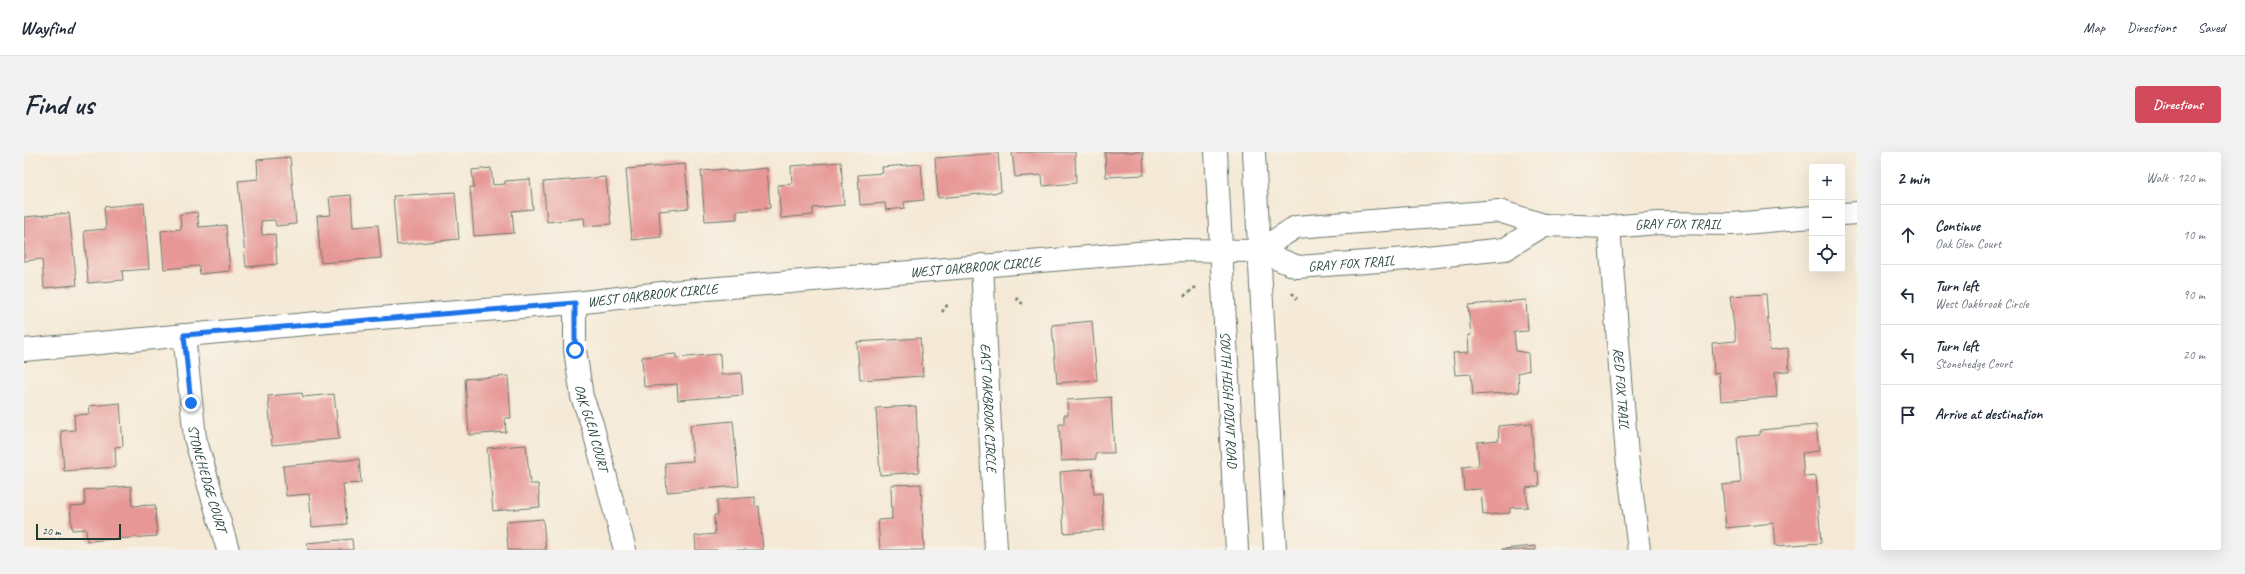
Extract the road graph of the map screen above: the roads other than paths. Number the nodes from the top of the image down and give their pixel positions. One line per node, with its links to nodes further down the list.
1 (1216, 152): 8 (street, SOUTH HIGH POINT ROAD)
2 (1254, 152): 9 (street)
3 (1857, 213): 4 (street)
4 (1845, 214)
5 (1809, 217): 7 (street, GRAY FOX TRAIL)
6 (1544, 226): 7 (street, GRAY FOX TRAIL); 9 (street, GRAY FOX TRAIL); 9 (street, GRAY FOX TRAIL)
7 (1608, 227): 19 (street, RED FOX TRAIL)
8 (1221, 250): 9 (street, WEST OAKBROOK CIRCLE); 10 (street, WEST OAKBROOK CIRCLE); 17 (street, SOUTH HIGH POINT ROAD)
9 (1258, 251): 18 (street)
10 (982, 265): 11 (street, WEST OAKBROOK CIRCLE); 16 (street, EAST OAKBROOK CIRCLE)
11 (575, 303): 12 (street, WEST OAKBROOK CIRCLE); 15 (street, OAK GLEN COURT)
12 (184, 335): 13 (street, WEST OAKBROOK CIRCLE); 14 (street, STONEHEDGE COURT)
13 (24, 350)
14 (228, 550)
15 (625, 550)
16 (996, 550)
17 (1237, 550)
18 (1275, 550)
19 (1638, 550)

